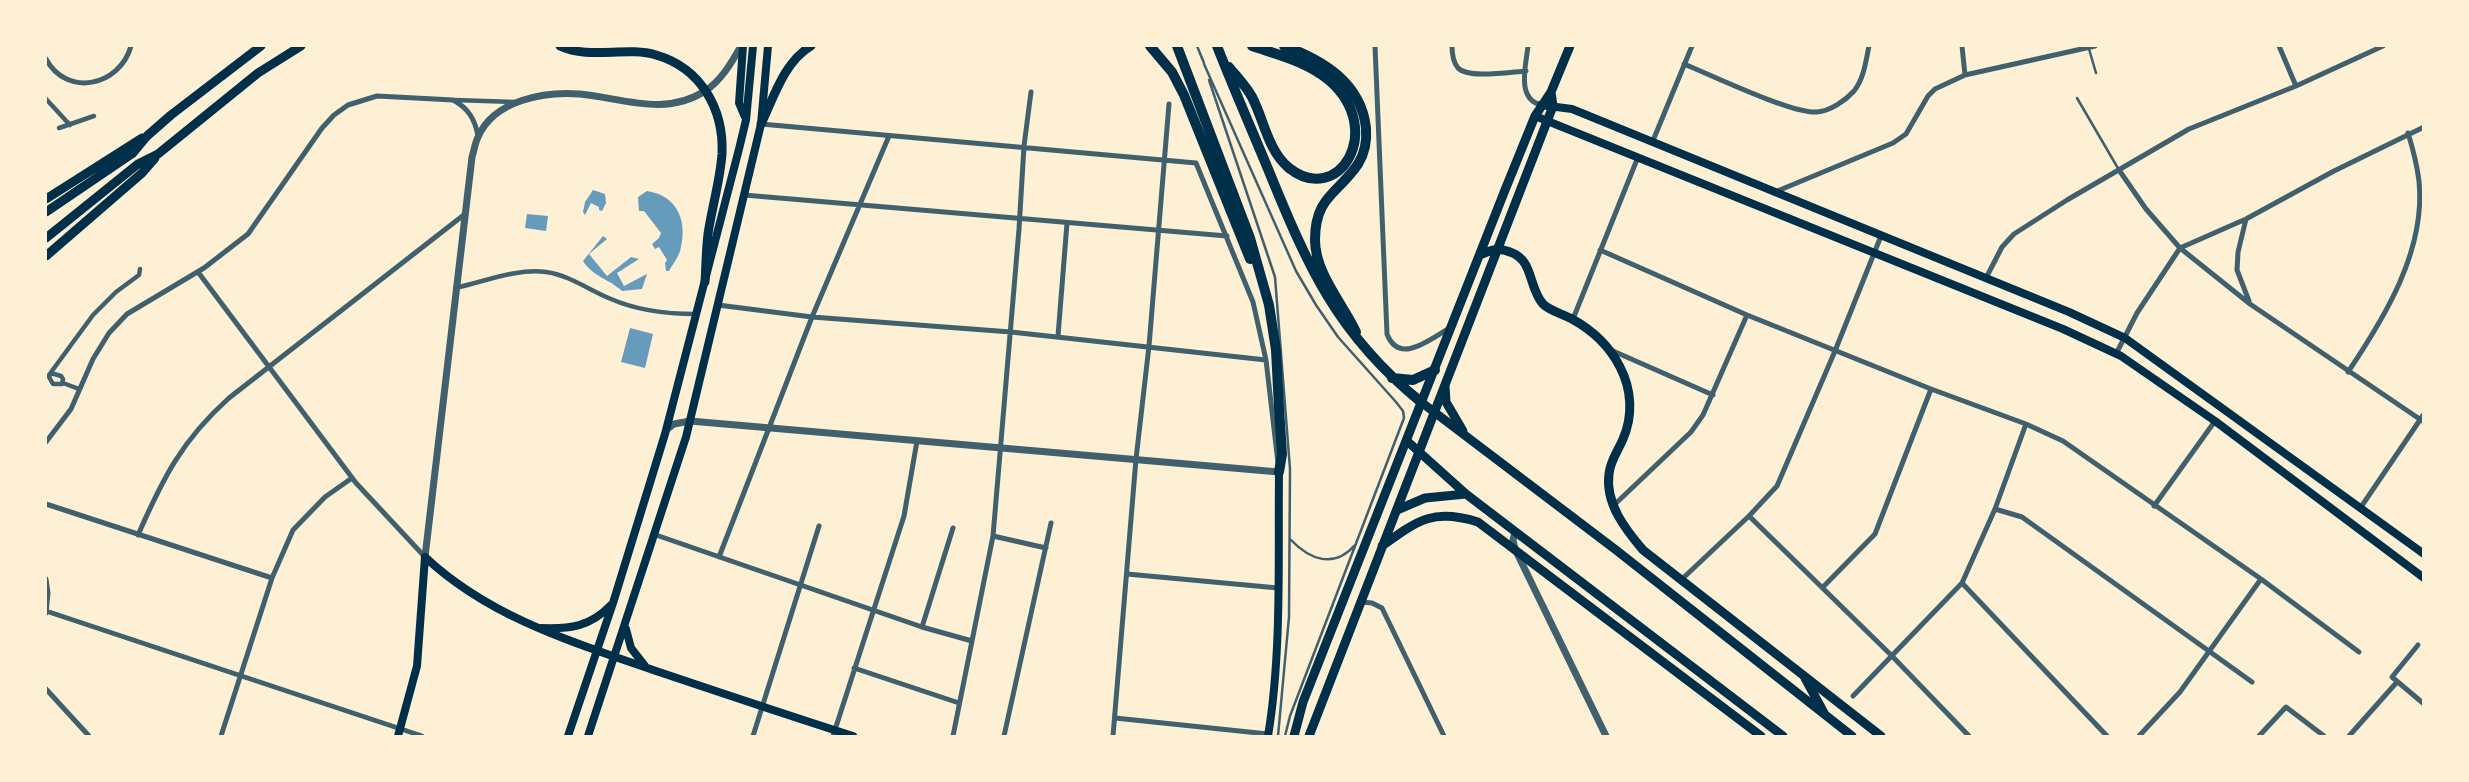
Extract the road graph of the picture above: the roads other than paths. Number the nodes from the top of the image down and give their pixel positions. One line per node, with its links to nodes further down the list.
1 (131, 46): 26 (street)
2 (261, 46): 54 (main road)
3 (301, 46): 59 (main road)
4 (560, 46): 87 (main road)
5 (742, 46): 25 (main road)
6 (811, 46): 47 (main road)
7 (1150, 46): 91 (highway)
8 (1177, 46): 91 (highway)
9 (1197, 46): 28 (lane)
10 (1217, 46): 27 (highway)
11 (1252, 46): 27 (highway)
12 (1284, 46): 101 (highway)
13 (1375, 46): 96 (street)
14 (1452, 46): 30 (street)
15 (1528, 46): 30 (street)
16 (1570, 46): 35 (main road)
17 (1692, 46): 29 (street)
18 (1869, 46): 29 (street)
19 (1962, 46): 32 (street)
20 (2092, 46): 31 (lane); 32 (street)
21 (2279, 46): 33 (street)
22 (2379, 47): 33 (street)
23 (752, 49): 45 (main road)
24 (768, 49): 47 (main road)
25 (738, 58): 39 (street); 45 (main road)
26 (46, 59)
27 (1224, 61): 101 (highway)
28 (1204, 64): 148 (lane); 149 (lane)
29 (1684, 64): 56 (street)
30 (1526, 71): 41 (street)
31 (2096, 73)
32 (1965, 75): 65 (street)
33 (2296, 86): 62 (street)
34 (1031, 92): 58 (street)
35 (1551, 92): 41 (main road); 42 (main road)
36 (2077, 97): 62 (lane)
37 (46, 99): 48 (street)
38 (453, 100): 39 (street); 55 (street); 85 (street)
39 (516, 102): 55 (street)
40 (1169, 104): 61 (street)
41 (1541, 105): 42 (main road); 44 (main road)
42 (1553, 106): 46 (main road); 49 (main road)
43 (94, 116): 48 (street)
44 (1535, 116): 46 (main road); 82 (main road)
45 (746, 120): 87 (main road)
46 (1547, 121): 57 (main road); 78 (main road)
47 (761, 124): 53 (street); 66 (main road)
48 (70, 125): 51 (street)
49 (1615, 127): 56 (main road); 57 (main road)
50 (2424, 127): 52 (street)
51 (60, 128)
52 (2408, 134): 72 (street); 108 (street)
53 (889, 135): 58 (street); 68 (street)
54 (147, 136): 67 (main road); 69 (main road)
55 (478, 136): 70 (street)
56 (1652, 143): 63 (main road)
57 (1608, 145): 60 (main road)
58 (1024, 146): 61 (street); 71 (street)
59 (158, 154): 77 (main road); 83 (main road)
60 (1638, 157): 64 (main road); 80 (street)
61 (1164, 160): 74 (street); 75 (street)
62 (2119, 170): 79 (street); 86 (street)
63 (1726, 173): 64 (main road); 65 (main road)
64 (1719, 191): 81 (main road)
65 (1774, 192): 76 (main road)
66 (744, 195): 68 (street); 90 (main road)
67 (46, 199)
68 (858, 206): 71 (street); 94 (street)
69 (46, 212)
70 (465, 214): 88 (street); 106 (street)
71 (1020, 219): 73 (street); 97 (street)
72 (2246, 219): 79 (street); 89 (street)
73 (1067, 223): 74 (street); 98 (street)
74 (1159, 231): 75 (street); 100 (street)
75 (1227, 236): 105 (street)
76 (1881, 236): 81 (street); 86 (main road)
77 (46, 237)
78 (1497, 248): 82 (main road); 95 (main road); 112 (main road)
79 (2180, 248): 89 (street); 99 (street)
80 (1600, 250): 93 (street); 95 (street)
81 (1874, 253): 103 (street); 104 (main road)
82 (1480, 255): 96 (main road)
83 (46, 256)
84 (139, 269): 109 (street)
85 (198, 272): 106 (street); 114 (street)
86 (1986, 278): 99 (main road)
87 (705, 282): 92 (main road)
88 (455, 288): 92 (street); 154 (street)
89 (2250, 304): 108 (street)
90 (718, 305): 94 (street); 119 (main road)
91 (1269, 305): 131 (highway)
92 (697, 314): 123 (main road)
93 (1748, 315): 103 (street); 115 (street)
94 (812, 317): 97 (street); 122 (street)
95 (1573, 319): 102 (main road)
96 (1451, 327): 107 (main road)
97 (1010, 331): 98 (street); 128 (street)
98 (1058, 336): 100 (street)
99 (2125, 338): 104 (street); 137 (main road)
100 (1149, 346): 105 (street); 130 (street)
101 (1364, 349): 110 (highway)
102 (1610, 350): 115 (street); 135 (main road)
103 (1835, 351): 113 (street); 140 (street)
104 (2116, 354): 120 (main road)
105 (1266, 360): 131 (street)
106 (269, 366): 132 (street); 145 (street)
107 (1435, 370): 110 (highway); 116 (main road)
108 (2348, 372): 118 (street)
109 (49, 375): 111 (street); 111 (street)
110 (1392, 378): 116 (highway)
111 (63, 383): 114 (street)
112 (1445, 386): 117 (main road); 124 (main road)
113 (1931, 389): 121 (street); 166 (street)
114 (79, 390): 126 (street)
115 (1713, 395): 135 (street)
116 (1421, 402): 117 (main road); 127 (main road)
117 (1434, 412): 124 (main road); 129 (main road)
118 (2422, 418): 137 (street)
119 (690, 421): 122 (street); 123 (street); 146 (main road)
120 (2214, 421): 136 (street); 160 (main road)
121 (2026, 424): 136 (street); 138 (street)
122 (768, 428): 125 (street); 155 (street)
123 (666, 430): 159 (main road)
124 (1466, 435): 193 (main road)
125 (917, 440): 128 (street); 170 (street)
126 (46, 442)
127 (1407, 442): 129 (main road); 210 (main road)
128 (999, 447): 130 (street); 147 (street)
129 (1419, 453): 133 (main road); 139 (main road)
130 (1136, 459): 131 (street); 156 (street)
131 (1279, 472): 167 (main road)
132 (352, 478): 154 (street); 158 (street)
133 (1466, 494): 139 (main road); 144 (main road)
134 (46, 504): 145 (street)
135 (1614, 506): 163 (main road)
136 (2154, 506): 162 (street)
137 (2361, 507): 153 (main road)
138 (1995, 509): 164 (street); 177 (street)
139 (1397, 510): 150 (main road)
140 (1749, 516): 163 (street); 166 (street)
141 (1051, 523): 151 (street)
142 (819, 526): 165 (street)
143 (953, 528): 173 (street)
144 (1515, 532): 152 (street); 215 (main road)
145 (138, 535): 158 (street)
146 (656, 535): 155 (street); 157 (main road)
147 (993, 536): 151 (street); 175 (street)
148 (1290, 539): 149 (lane); 208 (lane)
149 (1358, 542): 209 (lane)
150 (1382, 546): 152 (main road); 168 (main road)
151 (1046, 548): 206 (street)
152 (1515, 549): 213 (street); 214 (main road)
153 (2424, 554)
154 (425, 557): 174 (main road); 195 (main road)
155 (719, 557): 165 (street)
156 (1127, 574): 167 (street); 194 (street)
157 (641, 577): 159 (main road); 172 (main road)
158 (272, 578): 184 (street)
159 (621, 578): 169 (main road)
160 (2424, 578)
161 (46, 579): 171 (street)
162 (2261, 579): 177 (street); 179 (street)
163 (1681, 580): 185 (main road)
164 (1962, 583): 180 (street); 219 (street)
165 (800, 585): 170 (street); 192 (street)
166 (1823, 587): 180 (street)
167 (1278, 588): 197 (main road)
168 (1361, 602): 211 (main road); 212 (street)
169 (613, 603): 174 (main road); 178 (main road)
170 (873, 610): 173 (street); 183 (street)
171 (46, 612): 184 (street)
172 (625, 625): 181 (main road); 182 (main road)
173 (922, 627): 175 (street)
174 (535, 628): 178 (main road)
175 (972, 641): 190 (street)
176 (2418, 645): 187 (street)
177 (2210, 651): 186 (street); 220 (street)
178 (597, 652): 181 (main road); 201 (main road)
179 (2360, 652)
180 (1891, 655): 189 (street); 218 (street)
181 (614, 657): 182 (main road); 202 (main road)
182 (648, 668): 192 (main road)
183 (854, 668): 190 (street); 196 (street)
184 (242, 676): 195 (street); 199 (street)
185 (1805, 678): 193 (main road); 217 (main road)
186 (2252, 682)
187 (2397, 682): 191 (street); 223 (street)
188 (46, 689): 198 (street)
189 (1853, 696)
190 (959, 703): 205 (street)
191 (2424, 705)
192 (762, 707): 196 (main road); 203 (street)
193 (1827, 717): 216 (main road)
194 (1115, 718): 197 (street); 207 (street)
195 (399, 733): 200 (street)
196 (834, 734): 204 (main road)
197 (1268, 735)
198 (89, 737)
199 (221, 737)
200 (422, 737)
201 (568, 737)
202 (588, 737)
203 (752, 737)
204 (853, 737)
205 (953, 737)
206 (1004, 737)
207 (1113, 737)
208 (1278, 737)
209 (1286, 737)
210 (1294, 737)
211 (1309, 737)
212 (1444, 737)
213 (1606, 737)
214 (1761, 737)
215 (1783, 737)
216 (1853, 737)
217 (1881, 737)
218 (1969, 737)
219 (2107, 737)
220 (2138, 737)
221 (2259, 737): 222 (street)
222 (2324, 737)
223 (2349, 737)

